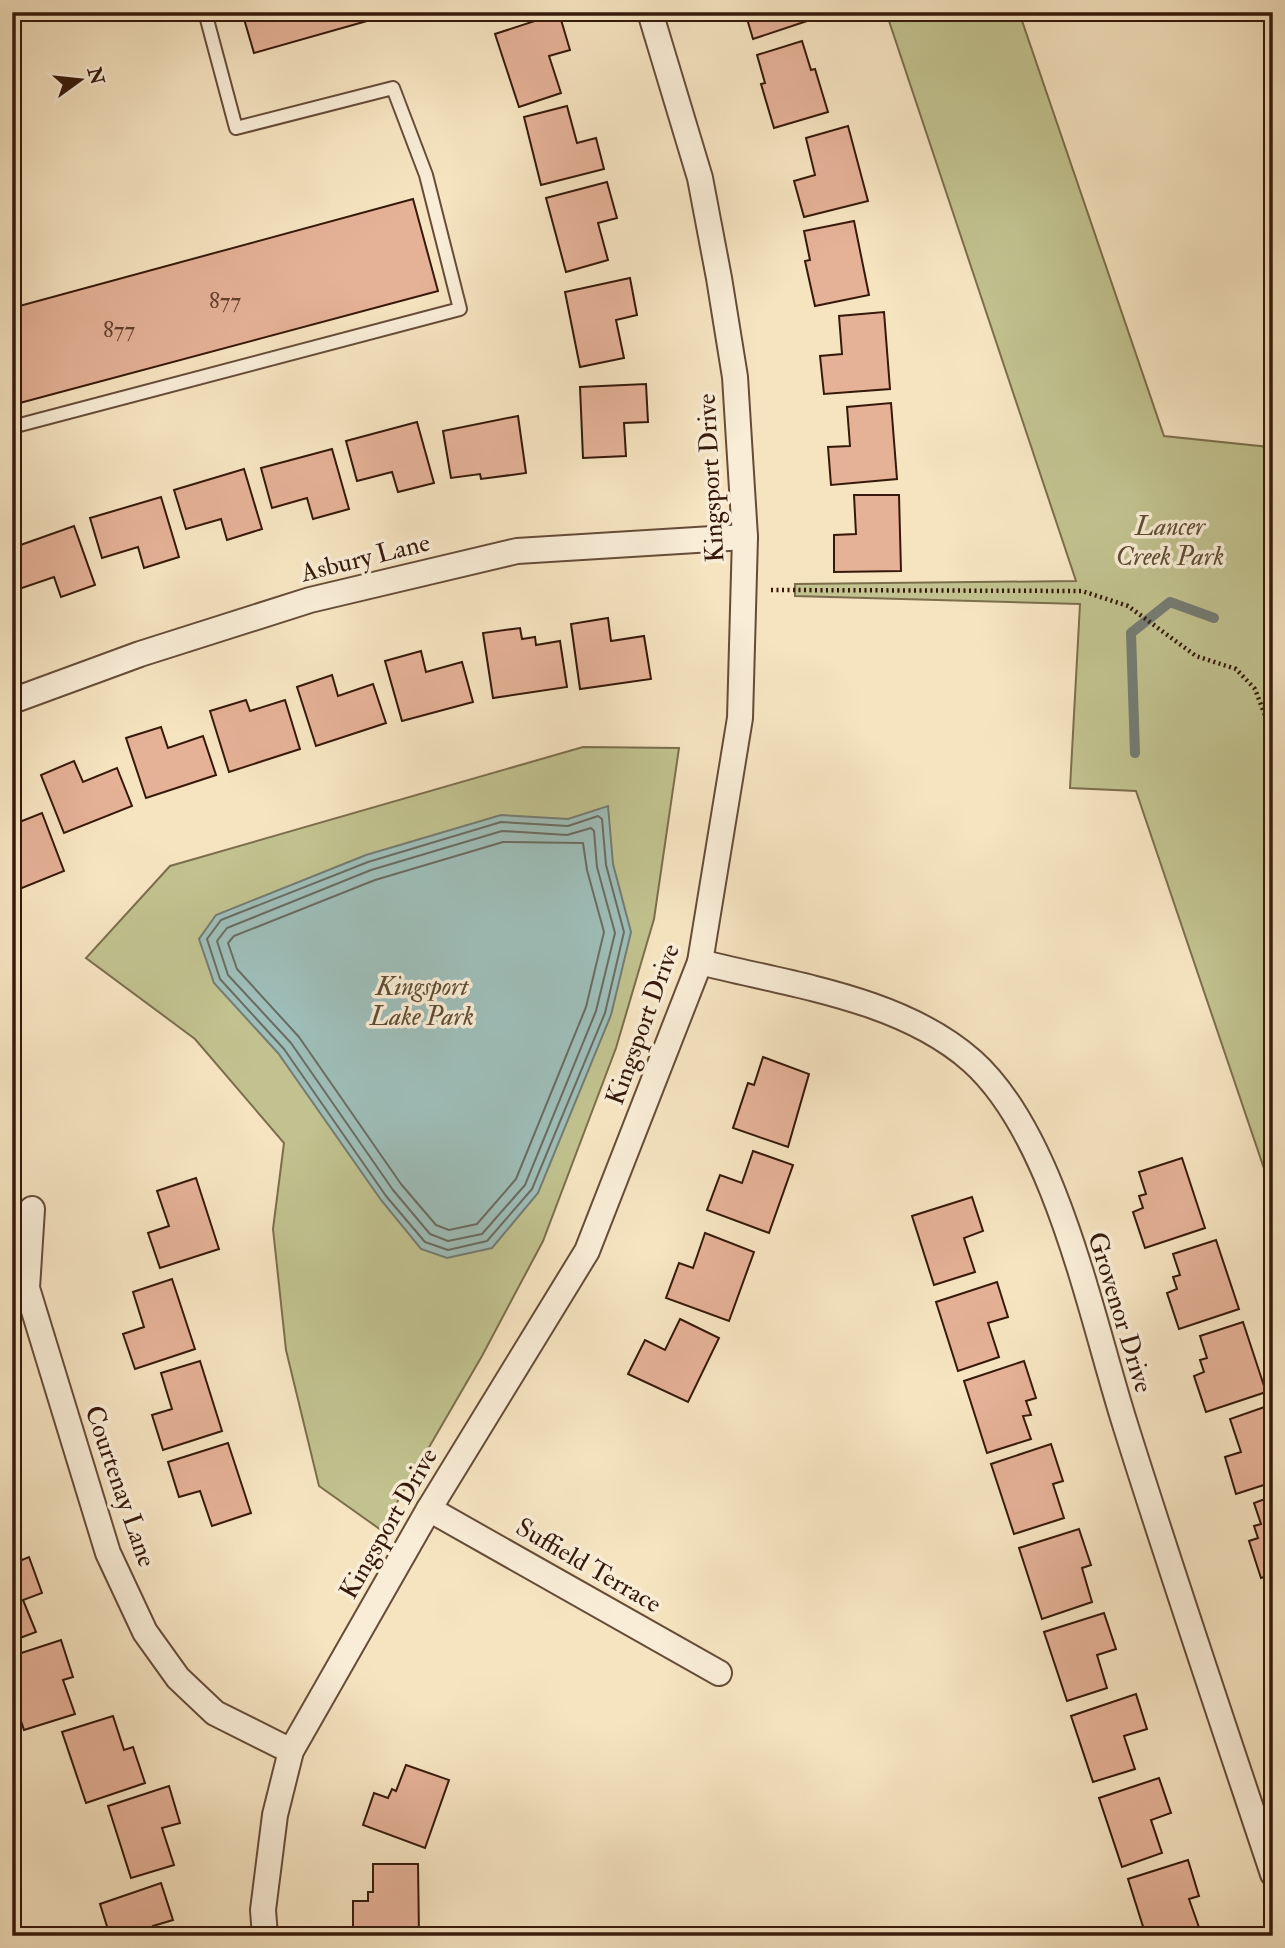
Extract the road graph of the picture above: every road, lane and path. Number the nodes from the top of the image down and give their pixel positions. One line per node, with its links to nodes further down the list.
1 (205, 12): 3 (lane)
2 (650, 12): 4 (street, Kingsport Drive)
3 (12, 427)
4 (745, 537): 6 (street, Asbury Lane); 8 (street, Kingsport Drive)
5 (767, 590): 7 (path)
6 (12, 701)
7 (1273, 736)
8 (700, 962): 10 (street, Kingsport Drive); 13 (street, Grovenor Drive)
9 (32, 1209): 12 (street, Courtenay Lane)
10 (429, 1508): 11 (street, Suffield Terrace); 12 (street, Kingsport Drive)
11 (719, 1673)
12 (291, 1751): 14 (street, Kingsport Drive)
13 (1273, 1874)
14 (265, 1936)

